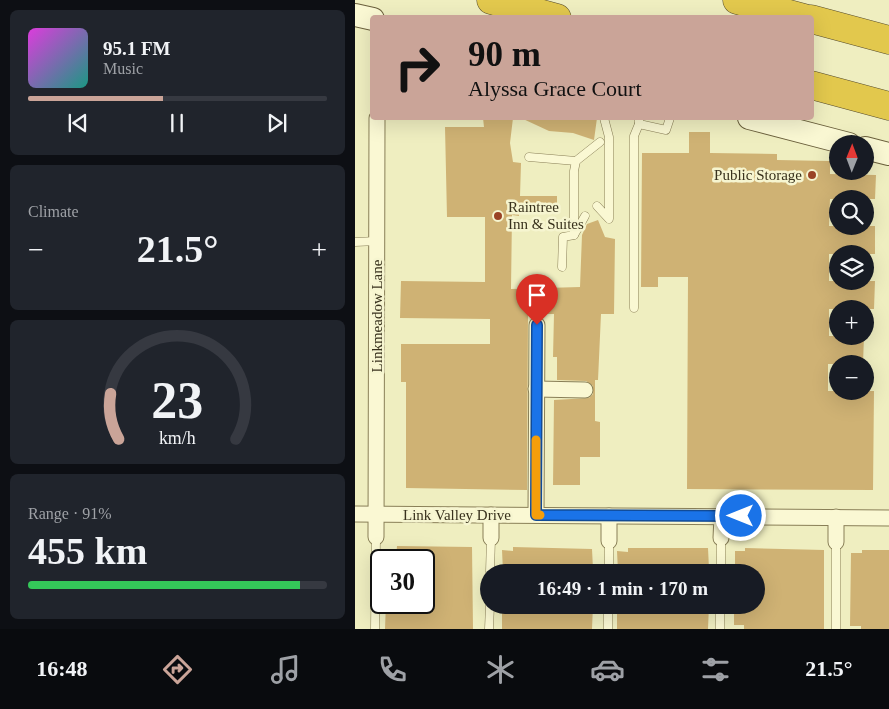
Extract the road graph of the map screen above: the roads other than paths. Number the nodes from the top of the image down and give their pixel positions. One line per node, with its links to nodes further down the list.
1 (491, 0): 3 (highway)
2 (737, 0): 4 (highway)
3 (546, 15)
4 (793, 15)
5 (355, 16): 6 (main road)
6 (370, 18)
7 (814, 20): 8 (highway)
8 (889, 40)
9 (814, 86): 10 (highway)
10 (889, 106)
11 (377, 120): 27 (street, Linkmeadow Lane)
12 (605, 120): 24 (lane)
13 (606, 120): 17 (lane)
14 (670, 120): 16 (lane)
15 (757, 120): 18 (main road)
16 (639, 121): 30 (lane)
17 (610, 131)
18 (829, 139)
19 (600, 142): 23 (lane)
20 (874, 150): 21 (main road)
21 (889, 154)
22 (529, 157): 23 (lane)
23 (576, 161): 26 (lane)
24 (597, 206)
25 (585, 216): 26 (lane)
26 (574, 235): 29 (lane)
27 (377, 241): 28 (lane); 35 (street, Linkmeadow Lane)
28 (355, 242)
29 (562, 267)
30 (634, 308)
31 (537, 325): 32 (street)
32 (536, 390): 33 (street); 37 (street)
33 (585, 390)
34 (355, 514): 35 (street, Link Valley Drive)
35 (377, 514): 36 (street, Link Valley Drive); 42 (street, Linkmeadow Lane)
36 (491, 515): 37 (street, Link Valley Drive); 43 (street)
37 (536, 515): 38 (street, Link Valley Drive)
38 (609, 516): 39 (street, Link Valley Drive); 45 (street)
39 (722, 516): 40 (street, Link Valley Drive); 44 (street)
40 (836, 517): 41 (street, Link Valley Drive); 46 (street)
41 (889, 518)
42 (376, 537): 53 (lane)
43 (491, 538): 47 (lane)
44 (721, 538): 49 (lane)
45 (609, 542): 48 (lane)
46 (836, 542): 57 (lane)
47 (490, 564)
48 (609, 564)
49 (721, 564)
50 (490, 614): 54 (lane)
51 (608, 614): 55 (lane)
52 (720, 614): 56 (lane)
53 (375, 629)
54 (489, 629)
55 (608, 629)
56 (720, 629)
57 (836, 629)

